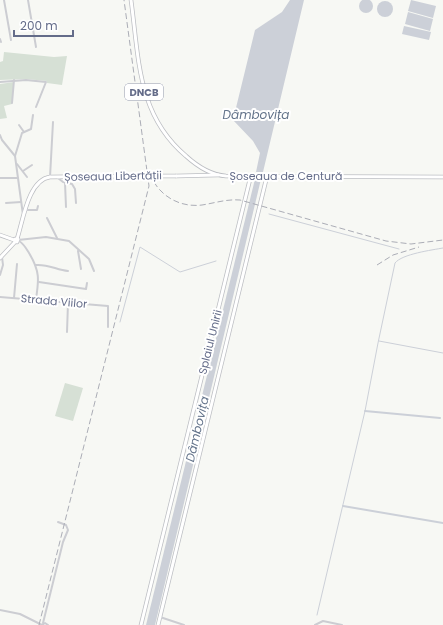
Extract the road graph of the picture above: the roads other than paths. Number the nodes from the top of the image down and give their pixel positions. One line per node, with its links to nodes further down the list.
1 (4, 0): 4 (street)
2 (28, 0): 5 (street)
3 (131, 0): 19 (main road, Șoseaua de Centură / DNCB)
4 (11, 40)
5 (36, 47)
6 (14, 80): 7 (street); 8 (street); 9 (street)
7 (0, 82)
8 (12, 102)
9 (36, 107)
10 (33, 115): 13 (street)
11 (53, 122): 28 (street)
12 (19, 125): 13 (street)
13 (24, 132): 16 (street)
14 (0, 135): 15 (street)
15 (1, 140): 16 (street)
16 (15, 156): 17 (street)
17 (17, 164): 20 (street); 32 (street)
18 (32, 165): 20 (street)
19 (202, 168): 21 (main road, Șoseaua de Centură / DNCB); 22 (main road)
20 (23, 171): 27 (street)
21 (212, 172): 22 (main road); 23 (main road, Șoseaua de Centură / DNCB)
22 (200, 175): 23 (main road, Șoseaua Libertății); 29 (main road, Șoseaua Libertății, bridge)
23 (220, 175): 24 (main road, Șoseaua de Centură / DNCB)
24 (242, 175): 25 (main road, Șoseaua de Centură / DNCB); 34 (main road)
25 (251, 175): 26 (main road, Șoseaua de Centură / DNCB); 34 (main road, Splaiul Unirii)
26 (264, 176): 30 (main road, Șoseaua de Centură / DNCB); 65 (main road, Splaiul Unirii)
27 (27, 177)
28 (50, 177): 29 (main road, Șoseaua Libertății); 40 (main road, Șoseaua Libertății)
29 (57, 177): 33 (street)
30 (443, 177)
31 (0, 178): 32 (street)
32 (18, 178): 35 (street)
33 (65, 183): 37 (street); 39 (street)
34 (248, 185): 68 (main road, Splaiul Unirii)
35 (21, 202): 36 (street); 41 (street)
36 (6, 203)
37 (76, 203)
38 (38, 206): 40 (street)
39 (66, 207)
40 (26, 210): 41 (main road, Șoseaua Libertății)
41 (24, 216): 45 (main road, Șoseaua Libertății)
42 (47, 218): 44 (street)
43 (0, 235): 45 (main road)
44 (56, 238): 45 (street); 46 (street)
45 (16, 240): 47 (main road, Șoseaua Libertății); 49 (street)
46 (78, 250): 50 (street); 51 (street)
47 (1, 257): 53 (street)
48 (16, 264): 57 (street)
49 (36, 265): 52 (street); 54 (street)
50 (81, 269)
51 (94, 271)
52 (68, 272)
53 (0, 275)
54 (38, 282): 55 (street); 58 (street)
55 (88, 283)
56 (0, 297): 57 (street, Strada Viilor)
57 (14, 298): 58 (street, Strada Viilor)
58 (36, 299): 59 (street, Strada Viilor)
59 (68, 302): 60 (street, Strada Viilor); 61 (street)
60 (108, 327)
61 (67, 332)
62 (58, 522): 64 (street)
63 (0, 610): 66 (street)
64 (45, 614): 66 (street); 67 (street)
65 (160, 617): 69 (main road, Splaiul Unirii); 70 (street)
66 (42, 624): 67 (street)
67 (47, 625)
68 (141, 625)
69 (158, 625)
70 (184, 625)
71 (315, 625): 72 (street)
72 (342, 625)

